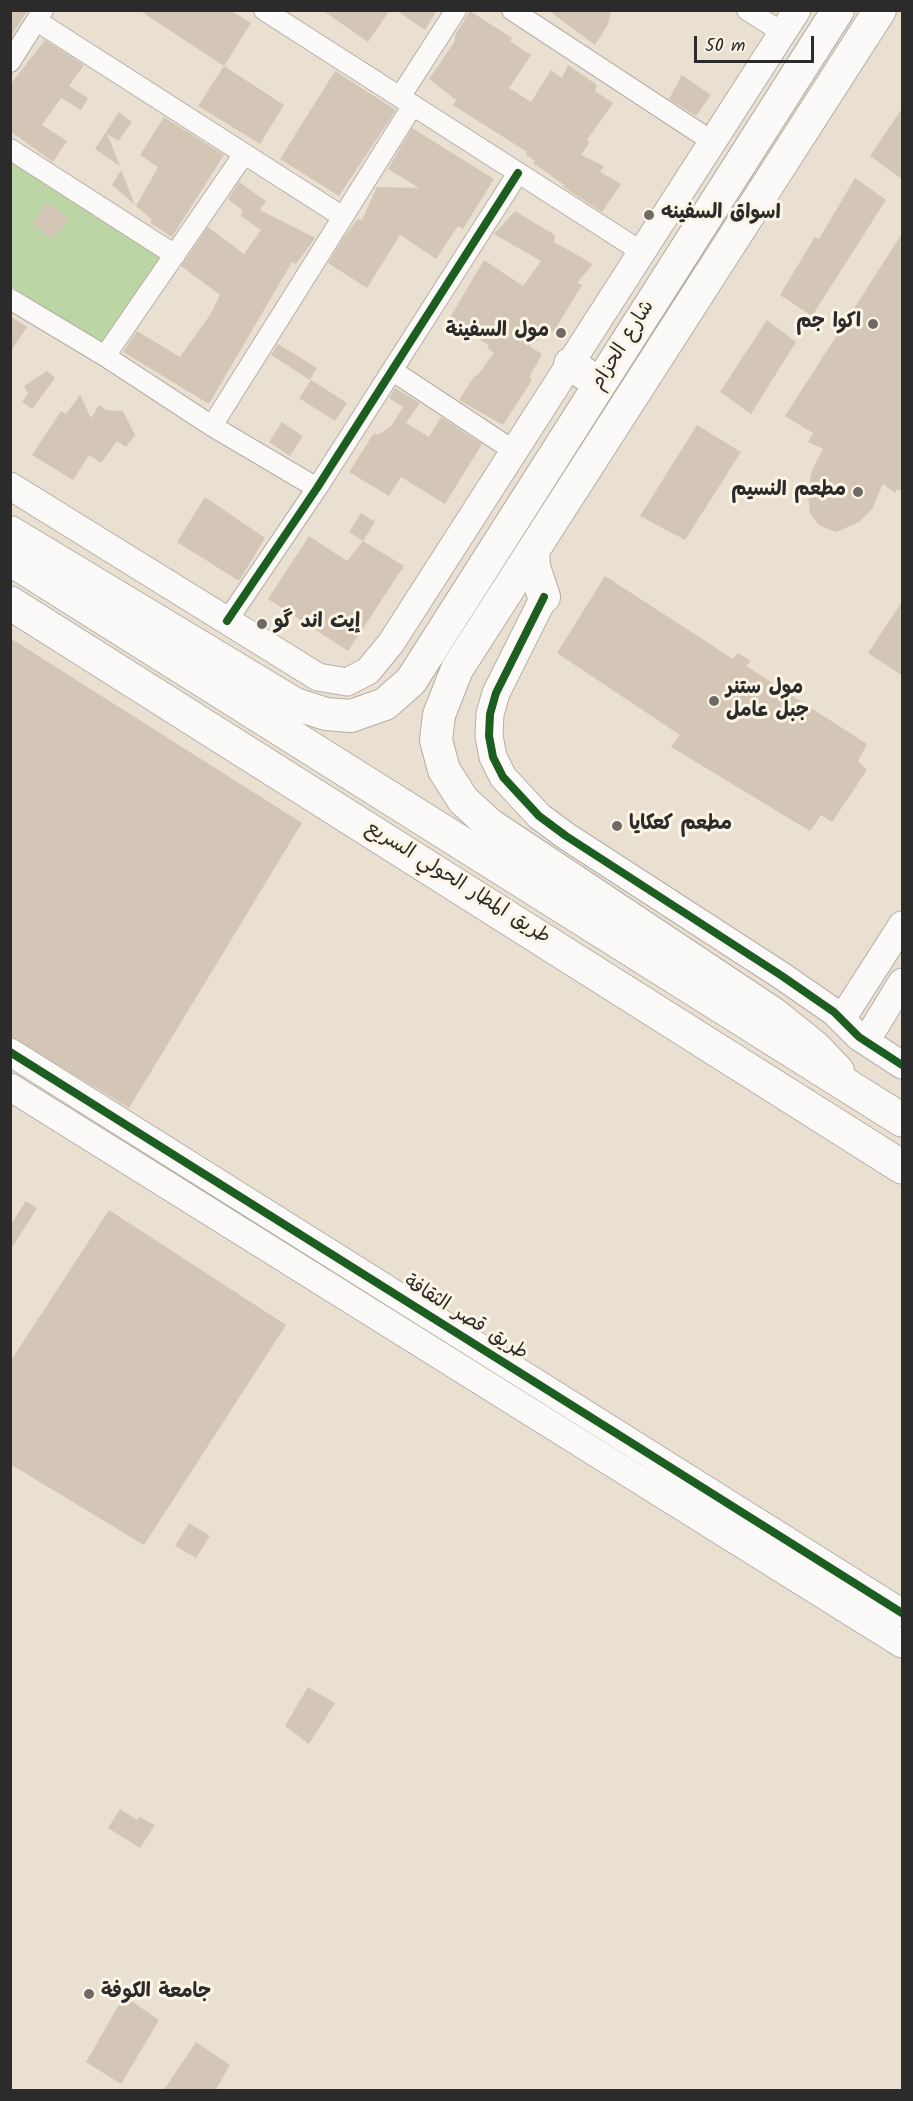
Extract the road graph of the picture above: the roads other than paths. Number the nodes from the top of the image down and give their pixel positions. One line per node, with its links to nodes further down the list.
1 (264, 10): 10 (street)
2 (456, 10): 10 (street)
3 (512, 10): 11 (street)
4 (747, 10): 8 (street)
5 (838, 10): 22 (main road, شارع الحزام)
6 (880, 10): 28 (main road, شارع الحزام)
7 (40, 16): 9 (street); 13 (street)
8 (790, 22): 11 (street)
9 (10, 63)
10 (406, 101): 14 (street); 15 (street)
11 (713, 142): 16 (street)
12 (10, 149): 17 (street)
13 (244, 154): 15 (street); 17 (street)
14 (518, 173): 16 (street); 21 (street)
15 (343, 217): 23 (street)
16 (642, 252): 20 (street)
17 (175, 255): 19 (street)
18 (10, 299): 19 (street)
19 (105, 356): 23 (street)
20 (570, 363): 22 (main road); 24 (street)
21 (393, 371): 24 (street); 26 (street)
22 (600, 384): 27 (main road, شارع الحزام)
23 (212, 426): 26 (street)
24 (514, 451): 32 (street)
25 (10, 486): 32 (street)
26 (317, 488): 32 (street)
27 (10, 532)
28 (533, 552): 30 (main road); 41 (main road, شارع الحزام)
29 (10, 559): 41 (highway, طريق المطار الحولي السريع)
30 (544, 597): 35 (street)
31 (10, 603): 43 (highway, طريق المطار الحولي السريع)
32 (227, 621)
33 (903, 925): 35 (street)
34 (903, 982): 36 (street)
35 (840, 1013): 36 (street); 39 (street)
36 (874, 1028): 37 (street)
37 (903, 1046)
38 (10, 1052): 44 (street, طريق قصر الثقافة)
39 (903, 1065)
40 (10, 1087): 45 (street)
41 (859, 1093): 42 (highway, طريق المطار الحولي السريع)
42 (903, 1120)
43 (903, 1167)
44 (903, 1613)
45 (903, 1644)

